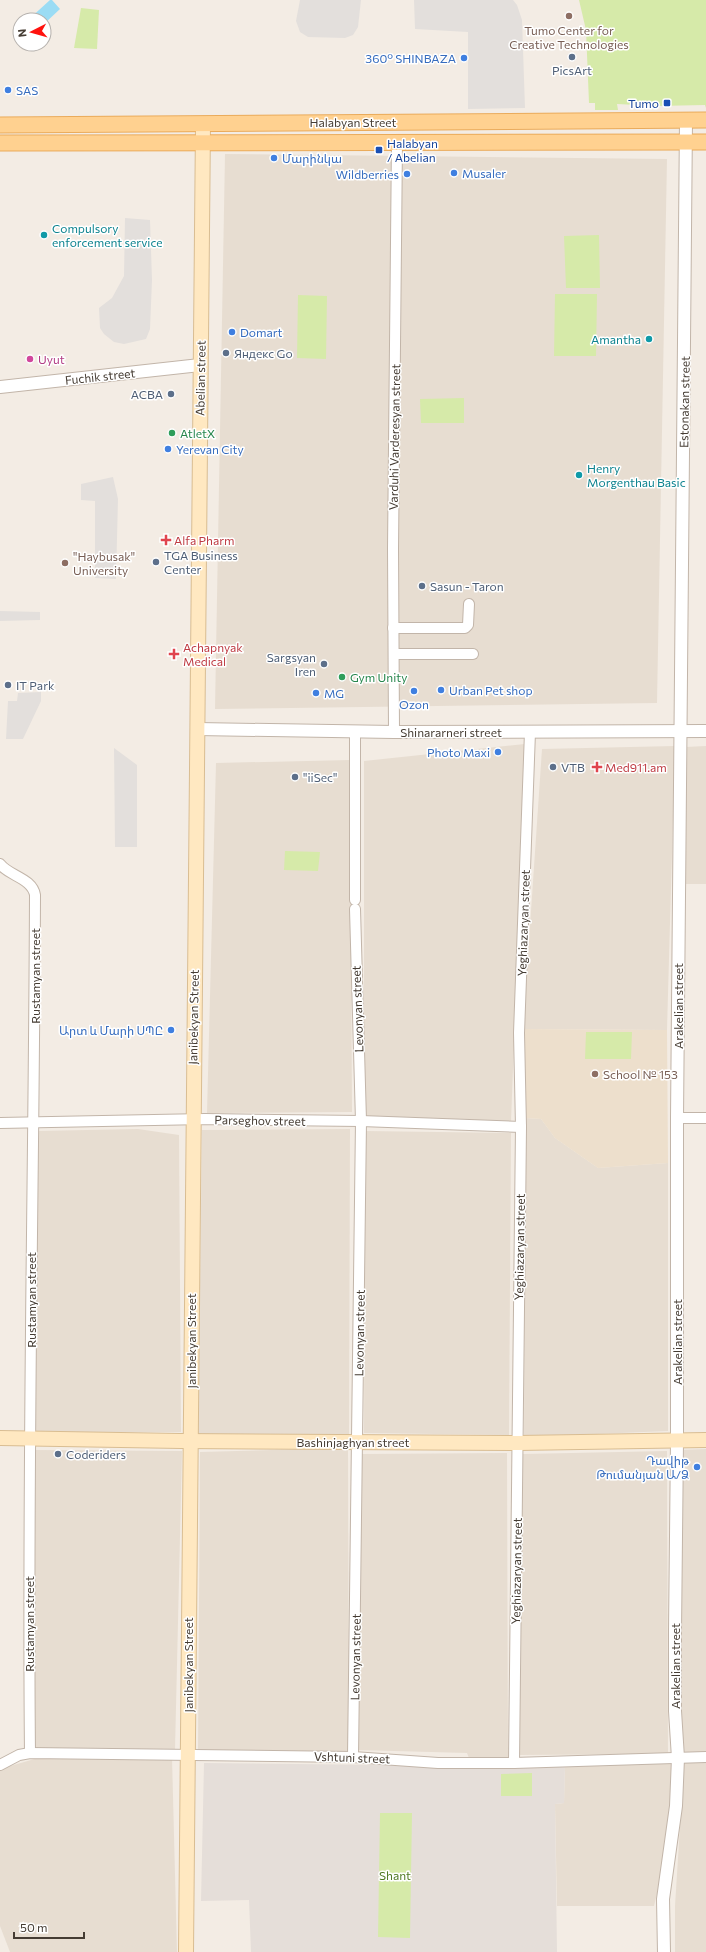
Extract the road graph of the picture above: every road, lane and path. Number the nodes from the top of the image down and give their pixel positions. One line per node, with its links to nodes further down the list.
1 (686, 120): 2 (main road, Halabyan Street); 3 (main road, Halabyan Street); 8 (street, Estonakan street)
2 (706, 120)
3 (203, 124): 5 (main road, Halabyan Street); 7 (main road, Abelian street)
4 (0, 125): 5 (main road, Halabyan Street)
5 (77, 125): 11 (main road)
6 (397, 141): 7 (main road, Halabyan Street); 8 (main road, Halabyan Street); 15 (street, Varduhi Varderesyan street)
7 (203, 142): 11 (main road, Halabyan Street); 12 (main road, Abelian street)
8 (687, 142): 9 (main road, Halabyan Street); 19 (street, Estonakan street)
9 (706, 142)
10 (0, 143): 11 (main road, Halabyan Street)
11 (76, 144)
12 (200, 365): 13 (street, Fuchik street); 18 (main road, Abelian street)
13 (0, 387)
14 (469, 604): 15 (street)
15 (393, 628): 16 (street, Varduhi Varderesyan street)
16 (394, 654): 17 (street); 22 (street, Varduhi Varderesyan street)
17 (473, 654)
18 (197, 729): 21 (street, Shinararneri street); 27 (main road, Janibekyan Street)
19 (680, 731): 20 (street, Shinararneri street); 23 (street, Shinararneri street); 25 (street, Arakelian street)
20 (706, 731)
21 (355, 732): 22 (street, Shinararneri street); 28 (street, Levonyan street)
22 (394, 732): 23 (street, Shinararneri street)
23 (530, 732): 31 (street, Yeghiazaryan street)
24 (0, 864): 30 (street, Rustamyan street)
25 (677, 1118): 26 (street); 36 (street, Arakelian street)
26 (706, 1118)
27 (192, 1119): 28 (street, Parseghov street); 30 (street, Parseghov street); 35 (main road, Janibekyan Street)
28 (361, 1121): 31 (street, Parseghov street); 37 (street, Levonyan street)
29 (0, 1123): 30 (street, Parseghov street)
30 (34, 1123): 33 (street, Rustamyan street)
31 (520, 1127): 38 (street, Yeghiazaryan street)
32 (0, 1438): 33 (main road, Bashinjaghyan street)
33 (30, 1438): 35 (main road, Bashinjaghyan street); 39 (street, Rustamyan street)
34 (706, 1440): 36 (main road, Bashinjaghyan street)
35 (190, 1441): 37 (main road, Bashinjaghyan street); 40 (main road, Janibekyan Street)
36 (677, 1441): 38 (main road, Bashinjaghyan street); 43 (street, Arakelian street)
37 (358, 1442): 38 (main road, Bashinjaghyan street); 41 (street, Levonyan street)
38 (518, 1443): 44 (street, Yeghiazaryan street)
39 (30, 1753): 40 (street, Vshtuni street); 45 (street, Vshtuni street)
40 (187, 1755): 41 (street, Vshtuni street); 46 (main road, Janibekyan Street)
41 (353, 1756): 44 (street, Vshtuni street)
42 (706, 1757): 43 (street, Vshtuni street)
43 (678, 1758): 44 (street, Vshtuni street); 47 (street, Arakelian street)
44 (514, 1763)
45 (0, 1765)
46 (186, 1952)
47 (664, 1952)

